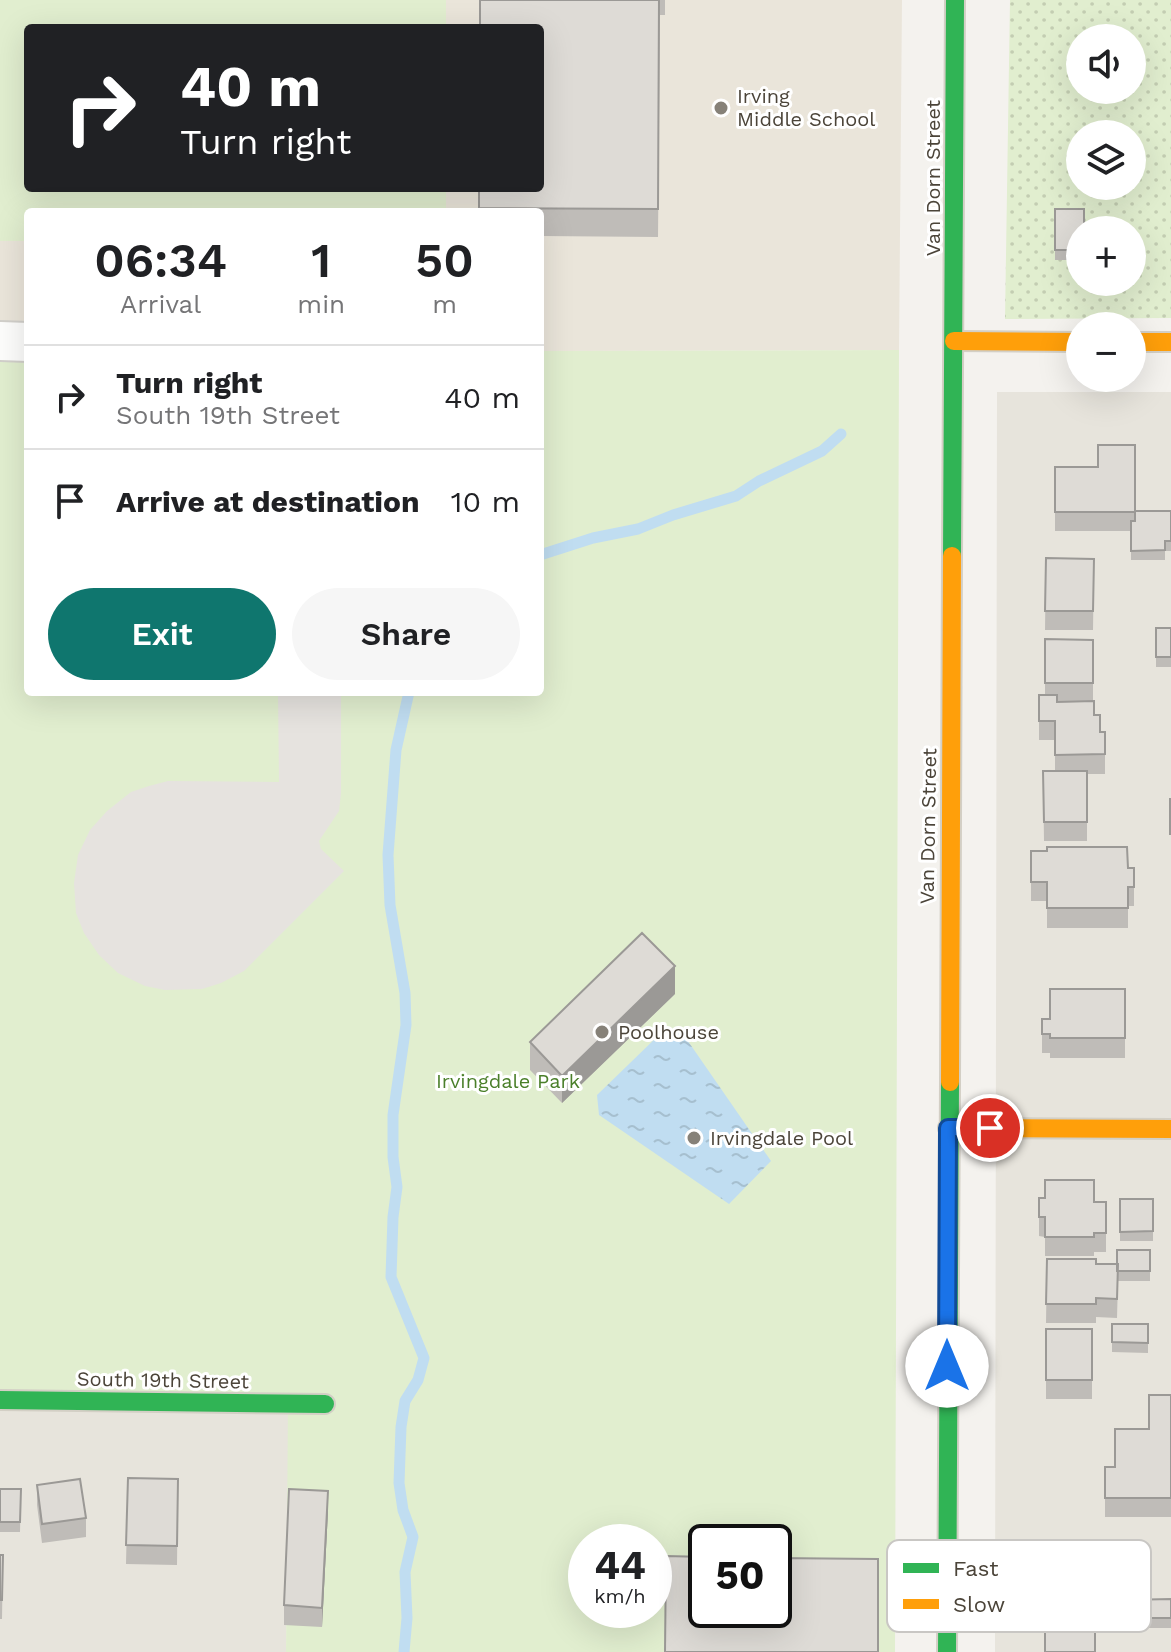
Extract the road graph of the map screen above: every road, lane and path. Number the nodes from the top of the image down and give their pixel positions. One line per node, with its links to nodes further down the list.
1 (955, 0): 3 (main road, Van Dorn Street)
2 (0, 341): 4 (street)
3 (954, 341): 5 (main road); 8 (main road, Van Dorn Street)
4 (24, 342)
5 (1066, 342)
6 (1146, 342): 7 (main road)
7 (1171, 342)
8 (948, 1128): 9 (main road); 12 (main road, Van Dorn Street)
9 (1171, 1129)
10 (0, 1400): 11 (main road, South 19th Street)
11 (325, 1404)
12 (947, 1540)
13 (947, 1632): 14 (main road, Van Dorn Street)
14 (947, 1652)

